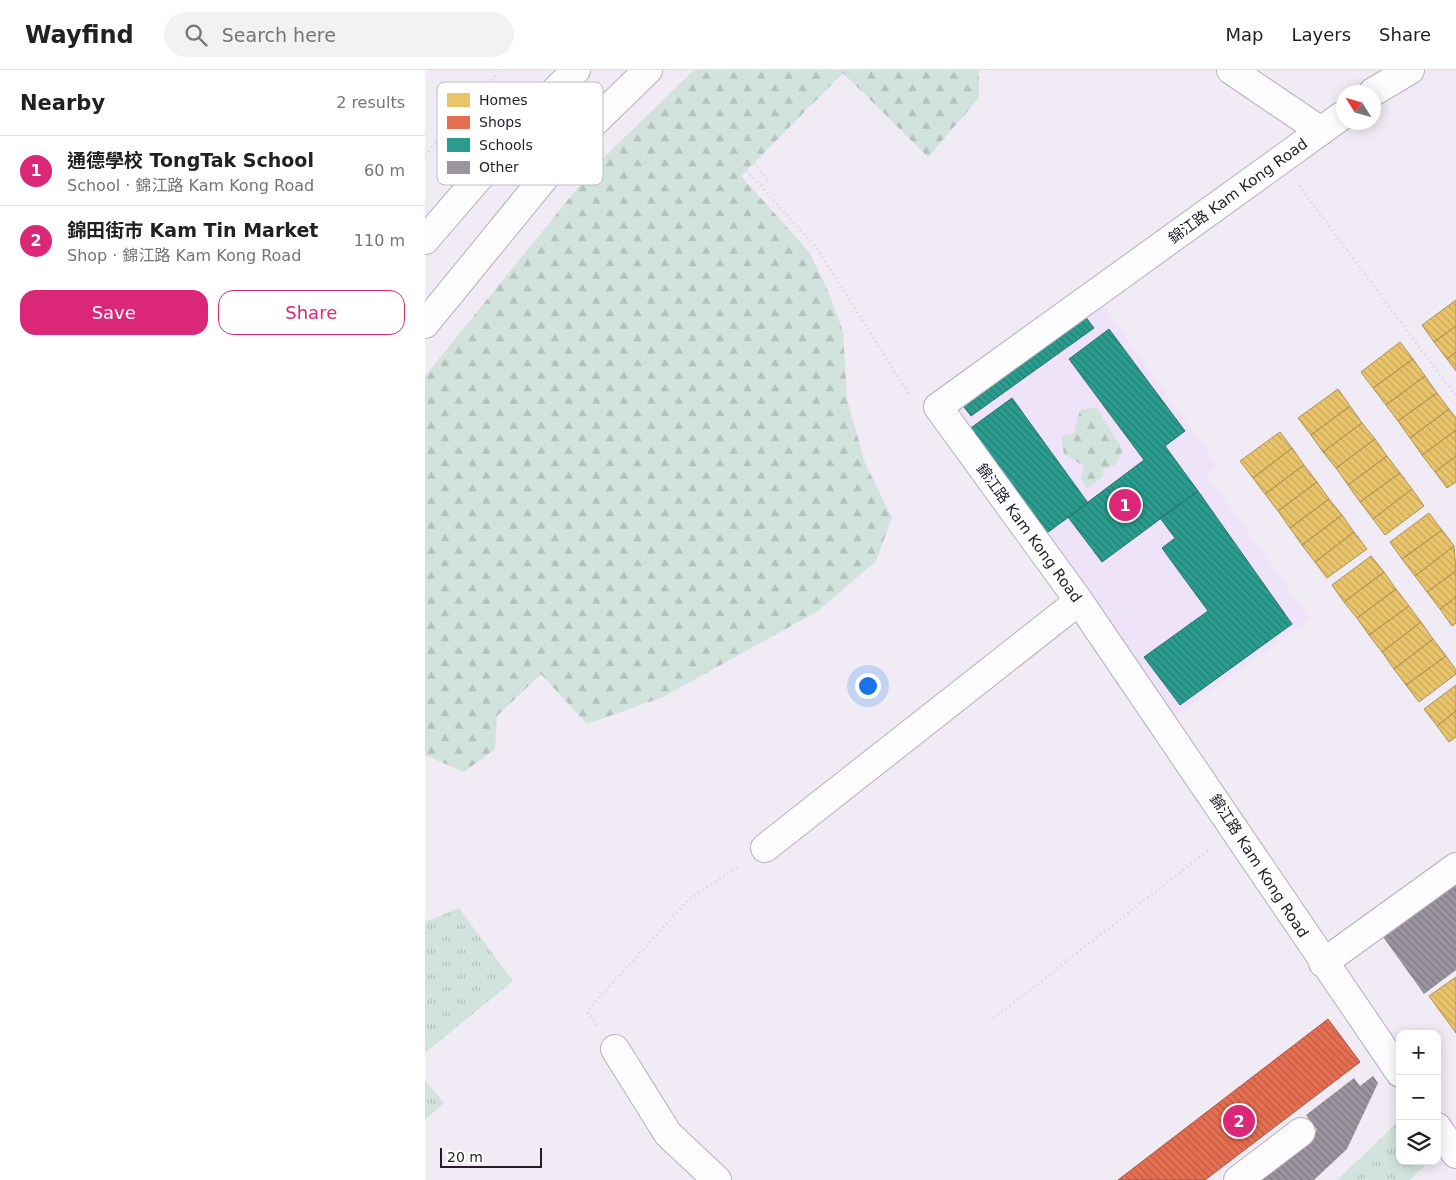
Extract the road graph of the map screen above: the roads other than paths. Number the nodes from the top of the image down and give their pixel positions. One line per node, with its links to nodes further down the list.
1 (576, 70): 5 (street)
2 (648, 70): 7 (street)
3 (1231, 70): 9 (street)
4 (1411, 70): 6 (street)
5 (564, 82)
6 (1381, 87)
7 (603, 114)
8 (1336, 120): 9 (street, 錦江路 Kam Kong Road)
9 (1321, 131): 14 (street, 錦江路 Kam Kong Road)
10 (472, 185): 12 (street)
11 (538, 185): 13 (street)
12 (425, 240)
13 (425, 324)
14 (1079, 601): 15 (street); 17 (street, 錦江路 Kam Kong Road)
15 (765, 848)
16 (1456, 867): 17 (street)
17 (1323, 963): 19 (street, 錦江路 Kam Kong Road)
18 (615, 1049): 23 (street)
19 (1396, 1067)
20 (1301, 1132): 24 (street)
21 (1441, 1132): 22 (street)
22 (1456, 1154)
23 (717, 1180)
24 (1238, 1180)

